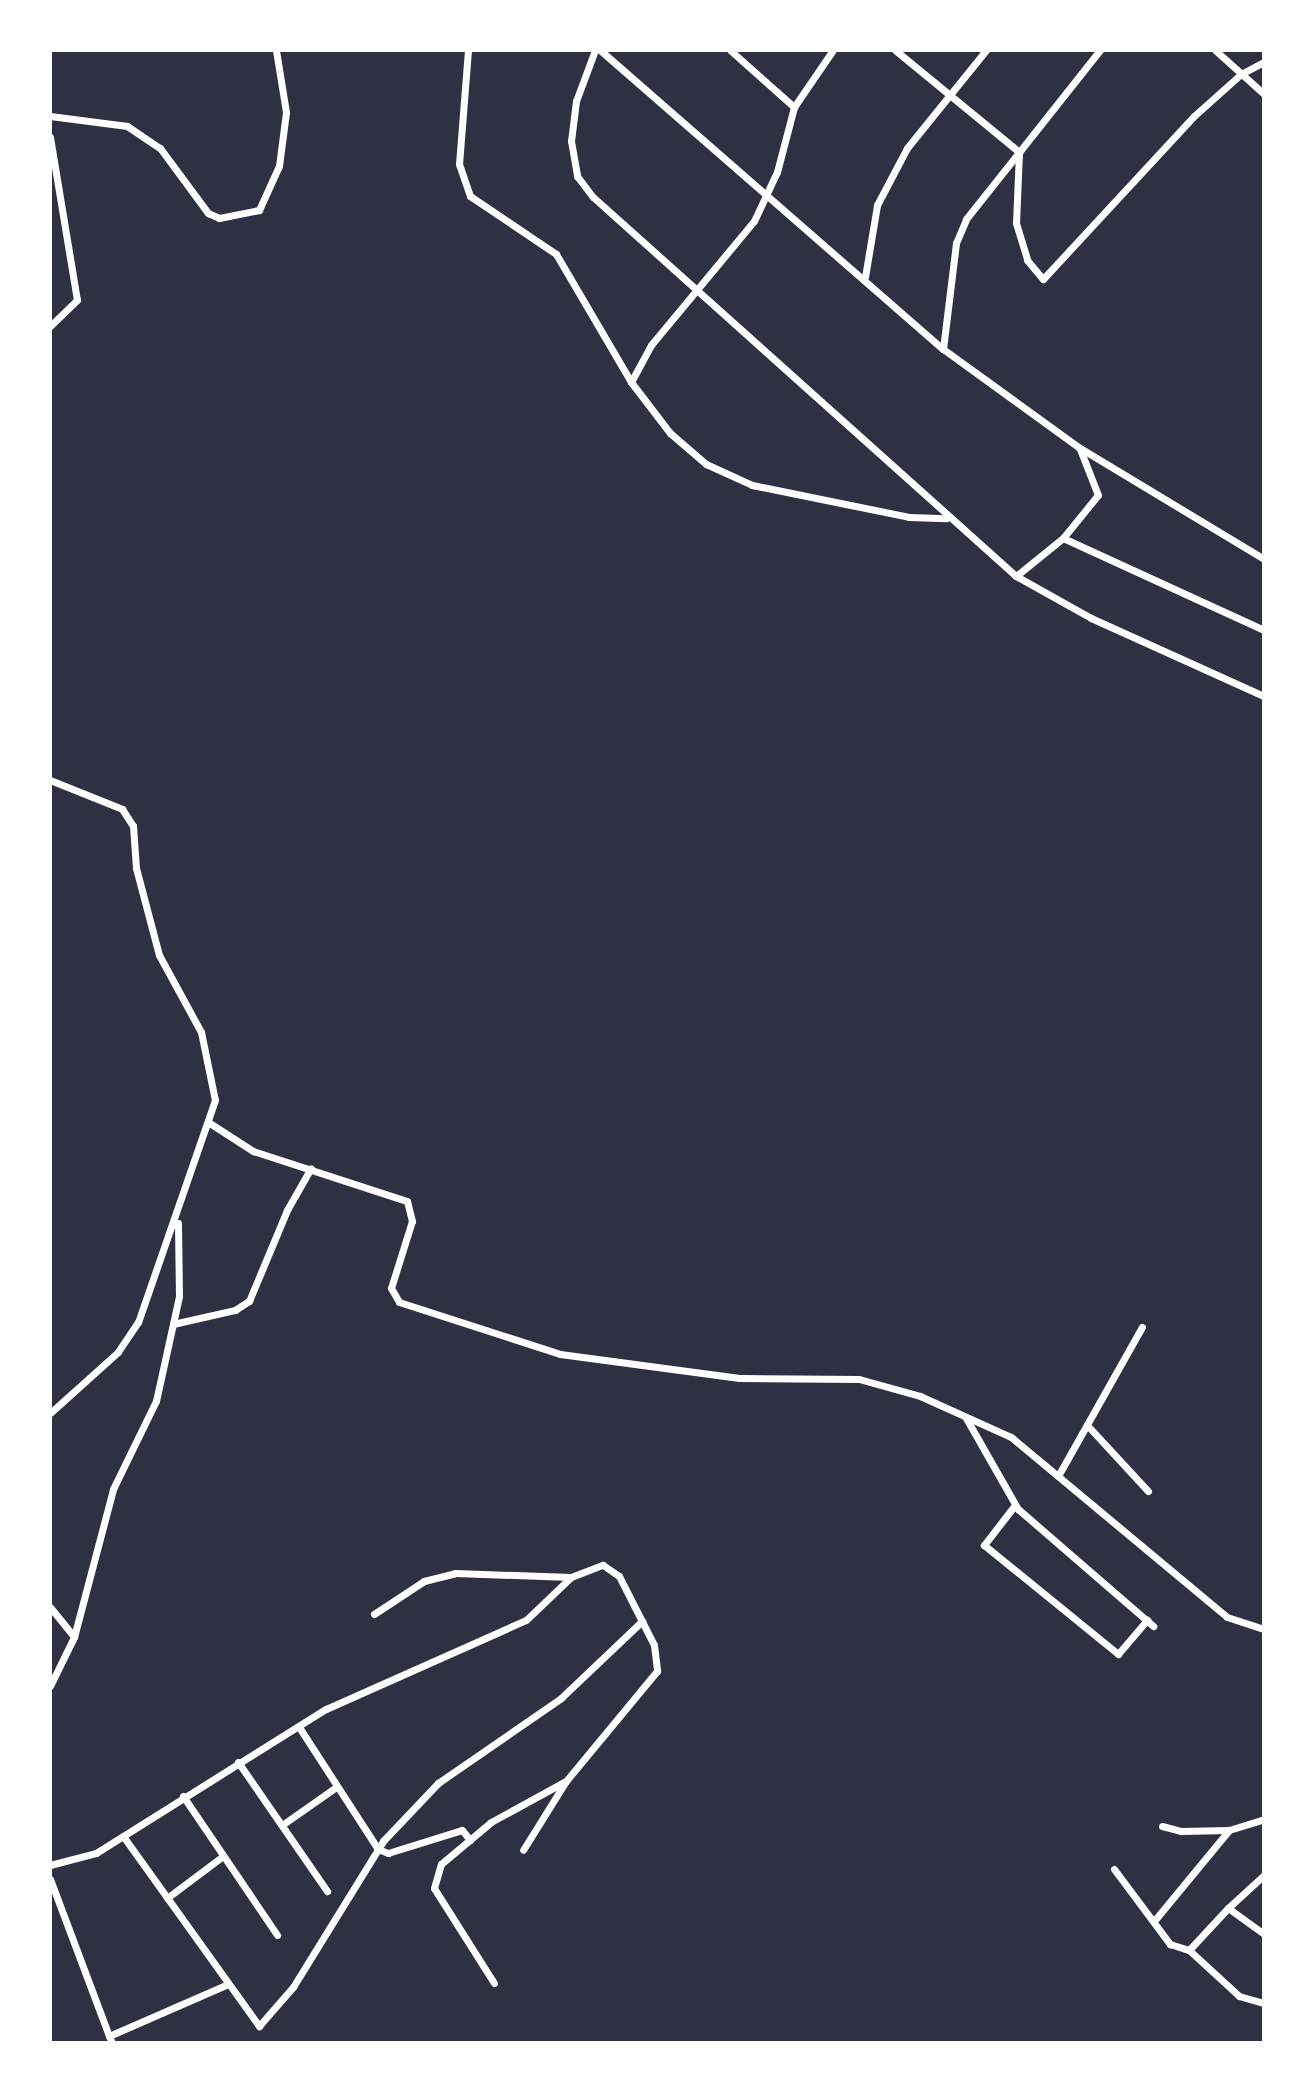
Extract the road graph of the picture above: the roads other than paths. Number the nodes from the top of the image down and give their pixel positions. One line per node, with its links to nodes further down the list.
1 (276, 50): 15 (street)
2 (468, 50): 23 (street)
3 (598, 50): 18 (street); 20 (street)
4 (730, 50): 14 (street)
5 (833, 50): 14 (street)
6 (895, 50): 12 (street)
7 (986, 50): 12 (street)
8 (1100, 50): 17 (street)
9 (1215, 50): 11 (street)
10 (1264, 62): 11 (street)
11 (1241, 74): 13 (street); 17 (street)
12 (950, 93): 17 (street); 19 (street)
13 (1264, 94)
14 (794, 107): 18 (street)
15 (50, 116)
16 (50, 137): 21 (street)
17 (1019, 152): 22 (street)
18 (770, 193): 19 (street); 20 (street)
19 (865, 277): 22 (street)
20 (694, 292): 23 (street); 25 (street)
21 (50, 326)
22 (943, 349): 24 (street)
23 (631, 382): 25 (street)
24 (1080, 448): 26 (street); 27 (street)
25 (946, 518): 28 (street)
26 (1063, 538): 28 (street); 29 (street)
27 (1264, 559)
28 (1016, 576): 30 (street)
29 (1264, 630)
30 (1264, 696)
31 (50, 780): 32 (street)
32 (208, 1122): 33 (street); 34 (street)
33 (311, 1168): 35 (street); 38 (street)
34 (178, 1216): 35 (street); 37 (street)
35 (173, 1324): 48 (street)
36 (1142, 1327): 39 (street)
37 (50, 1413)
38 (966, 1418): 40 (street); 42 (street)
39 (1087, 1425): 40 (street); 41 (street)
40 (1058, 1476): 47 (street)
41 (1148, 1491)
42 (1015, 1505): 42 (street)
43 (571, 1577): 45 (street); 46 (street); 50 (street)
44 (50, 1607): 48 (street)
45 (374, 1614)
46 (642, 1621): 52 (street); 61 (street)
47 (1264, 1629)
48 (74, 1637): 49 (street)
49 (50, 1686)
50 (299, 1727): 51 (street); 53 (street)
51 (238, 1762): 54 (street); 56 (street)
52 (566, 1781): 60 (street); 62 (street)
53 (336, 1787): 56 (street); 61 (street)
54 (183, 1796): 59 (street); 63 (street)
55 (1264, 1819): 58 (street)
56 (282, 1825): 68 (street)
57 (1162, 1826): 58 (street)
58 (1229, 1830): 71 (street)
59 (123, 1836): 64 (street); 69 (street)
60 (470, 1840): 61 (street); 75 (street)
61 (378, 1849): 76 (street)
62 (523, 1850)
63 (223, 1856): 69 (street); 73 (street)
64 (50, 1865)
65 (1114, 1869): 71 (street)
66 (1264, 1875): 70 (street)
67 (50, 1879): 78 (street)
68 (327, 1891)
69 (167, 1898): 76 (street)
70 (1228, 1908): 72 (street); 74 (street)
71 (1154, 1921): 74 (street)
72 (1264, 1934)
73 (277, 1935)
74 (1189, 1950): 77 (street)
75 (494, 1983)
76 (228, 1984): 78 (street)
77 (1264, 2003)
78 (110, 2040)

